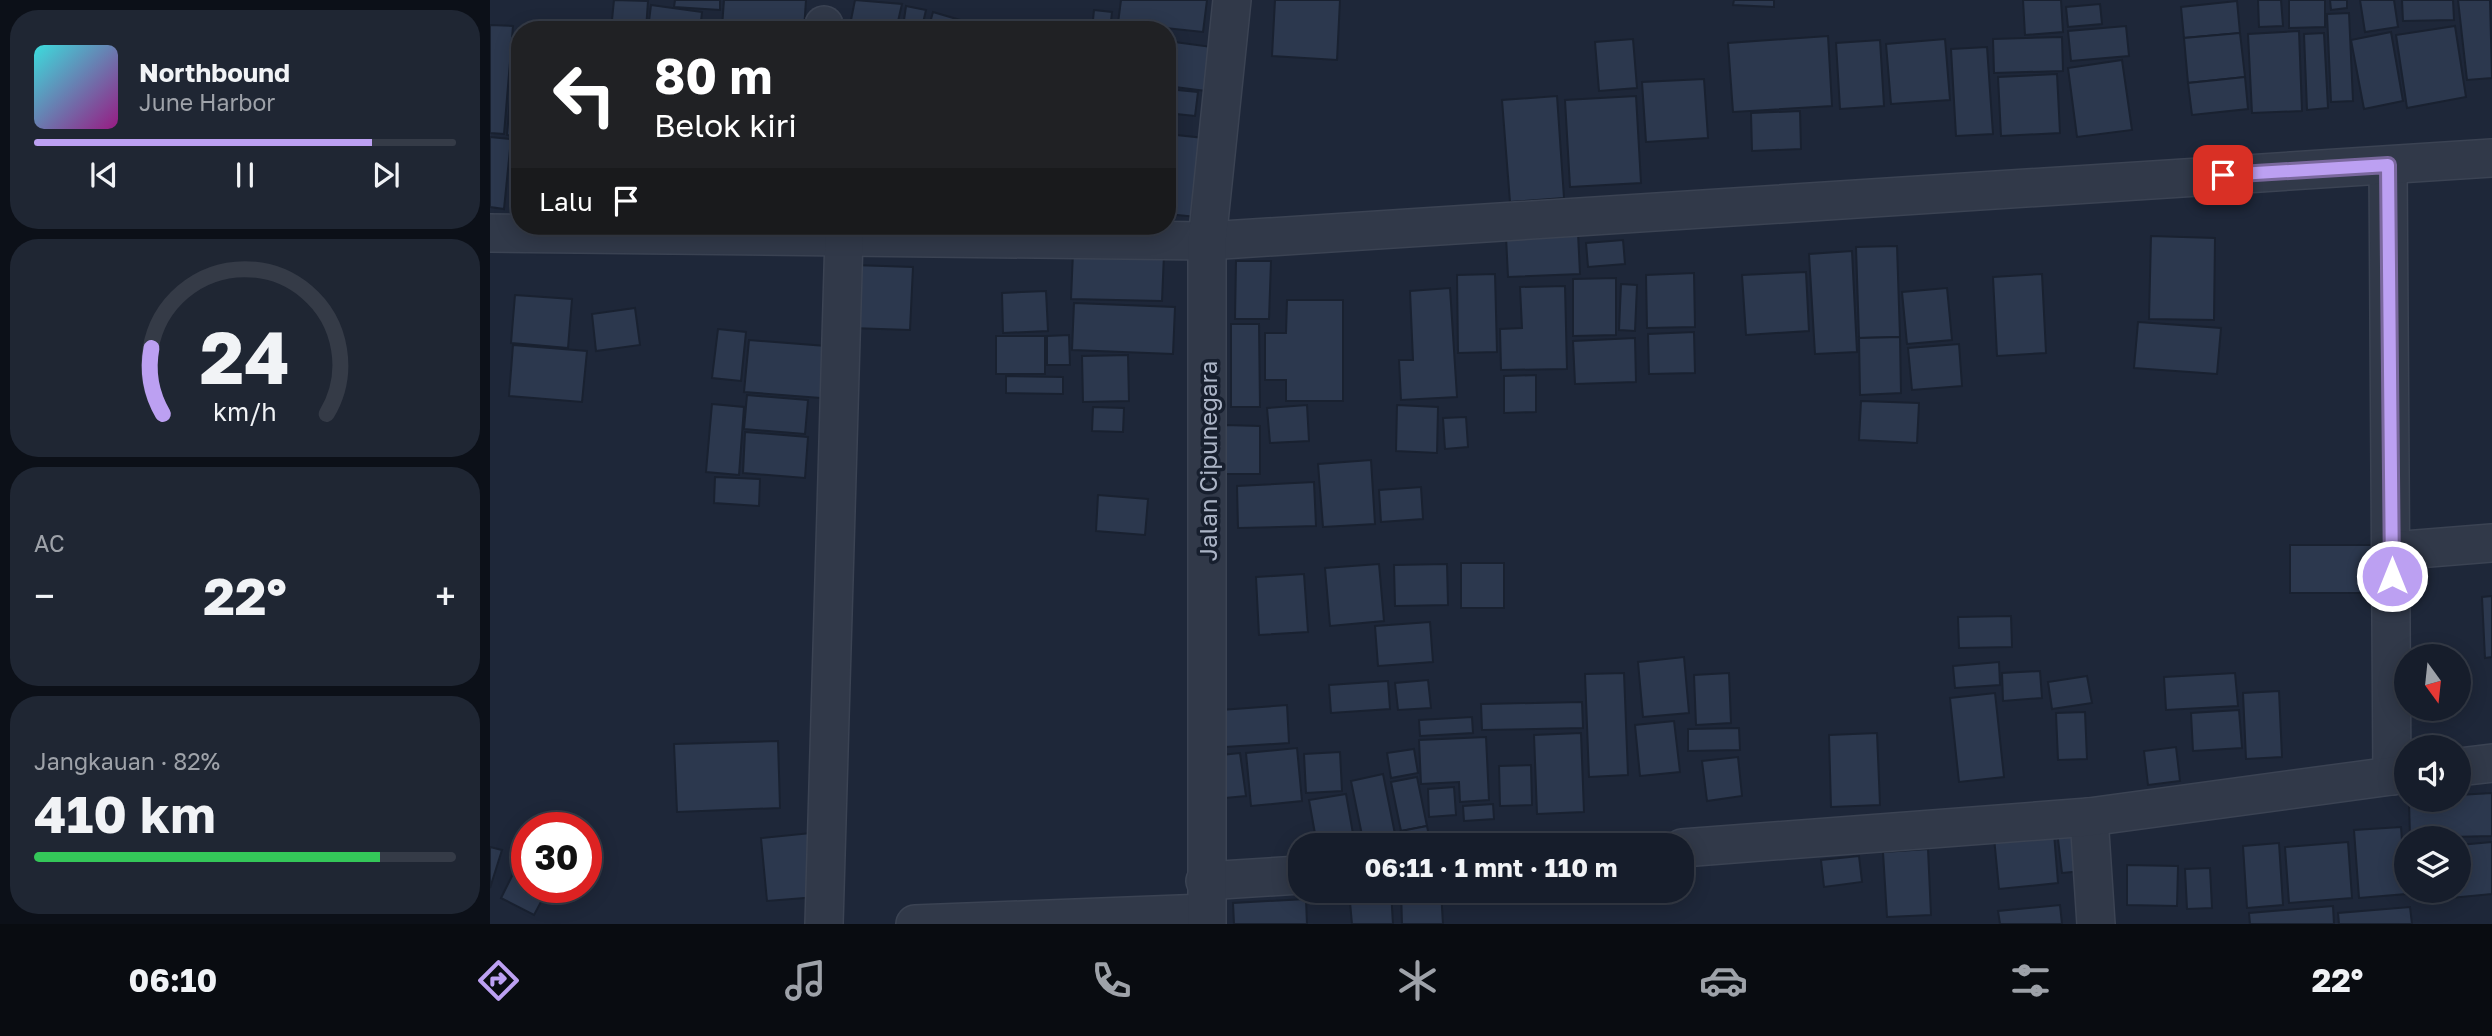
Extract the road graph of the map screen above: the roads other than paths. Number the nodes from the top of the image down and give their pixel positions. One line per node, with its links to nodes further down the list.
1 (1232, 0): 8 (street, Jalan Cipunegara)
2 (2492, 158): 3 (street)
3 (2388, 165): 8 (street); 10 (street)
4 (490, 233): 5 (street)
5 (511, 233)
6 (822, 235): 19 (street)
7 (950, 235): 8 (street)
8 (1207, 241): 18 (street, Jalan Cipunegara)
9 (2492, 543): 10 (street)
10 (2392, 551): 11 (street)
11 (2398, 735)
12 (2492, 763): 13 (street)
13 (2471, 766)
14 (2394, 776): 15 (street)
15 (2089, 817): 16 (street); 21 (street)
16 (1694, 847)
17 (1288, 879): 18 (street)
18 (1206, 906): 20 (street)
19 (824, 924)
20 (915, 924)
21 (2096, 924)

